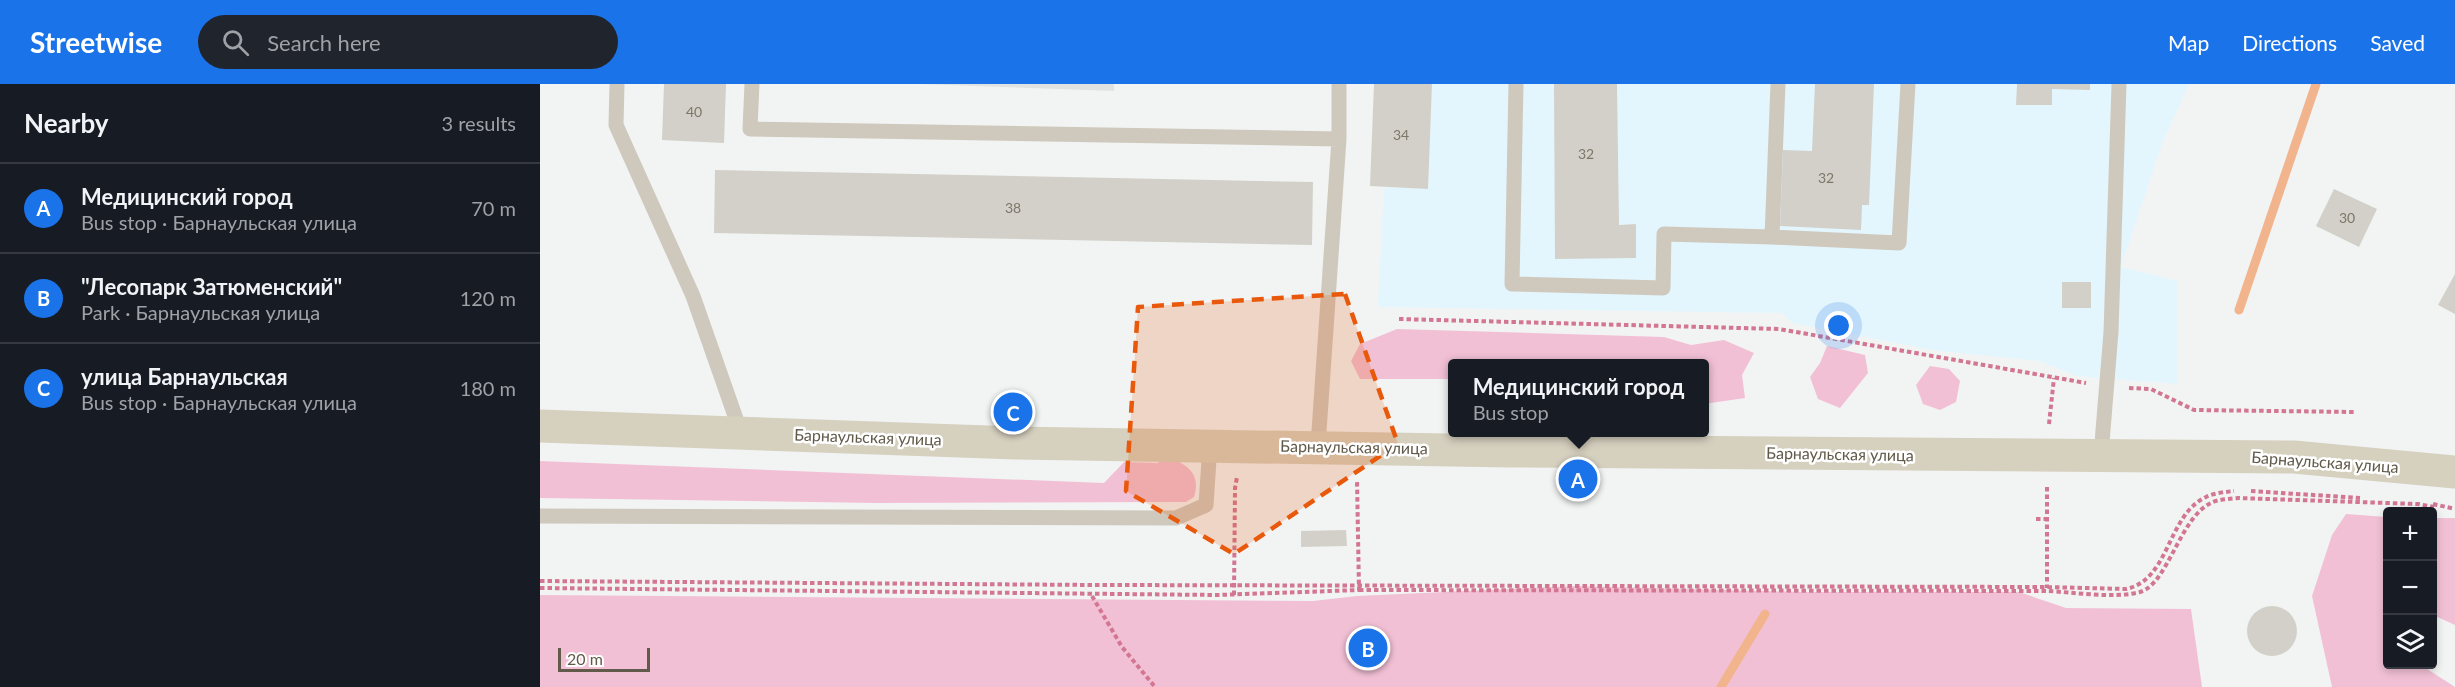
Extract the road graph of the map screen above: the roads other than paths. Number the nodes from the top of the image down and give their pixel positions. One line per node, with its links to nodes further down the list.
1 (617, 84): 11 (lane)
2 (752, 84): 8 (lane)
3 (1339, 84): 8 (lane)
4 (1516, 84): 9 (lane)
5 (1778, 84): 9 (lane)
6 (1908, 84): 9 (lane)
7 (2119, 84): 14 (lane)
8 (1339, 139): 13 (lane)
9 (1772, 237)
10 (540, 426): 11 (street, Барнаульская улица)
11 (741, 433): 12 (street, Барнаульская улица)
12 (1210, 446): 13 (street, Барнаульская улица); 16 (lane)
13 (1318, 446): 14 (street, Барнаульская улица)
14 (2101, 455): 15 (street, Барнаульская улица)
15 (2455, 472)
16 (540, 516)

